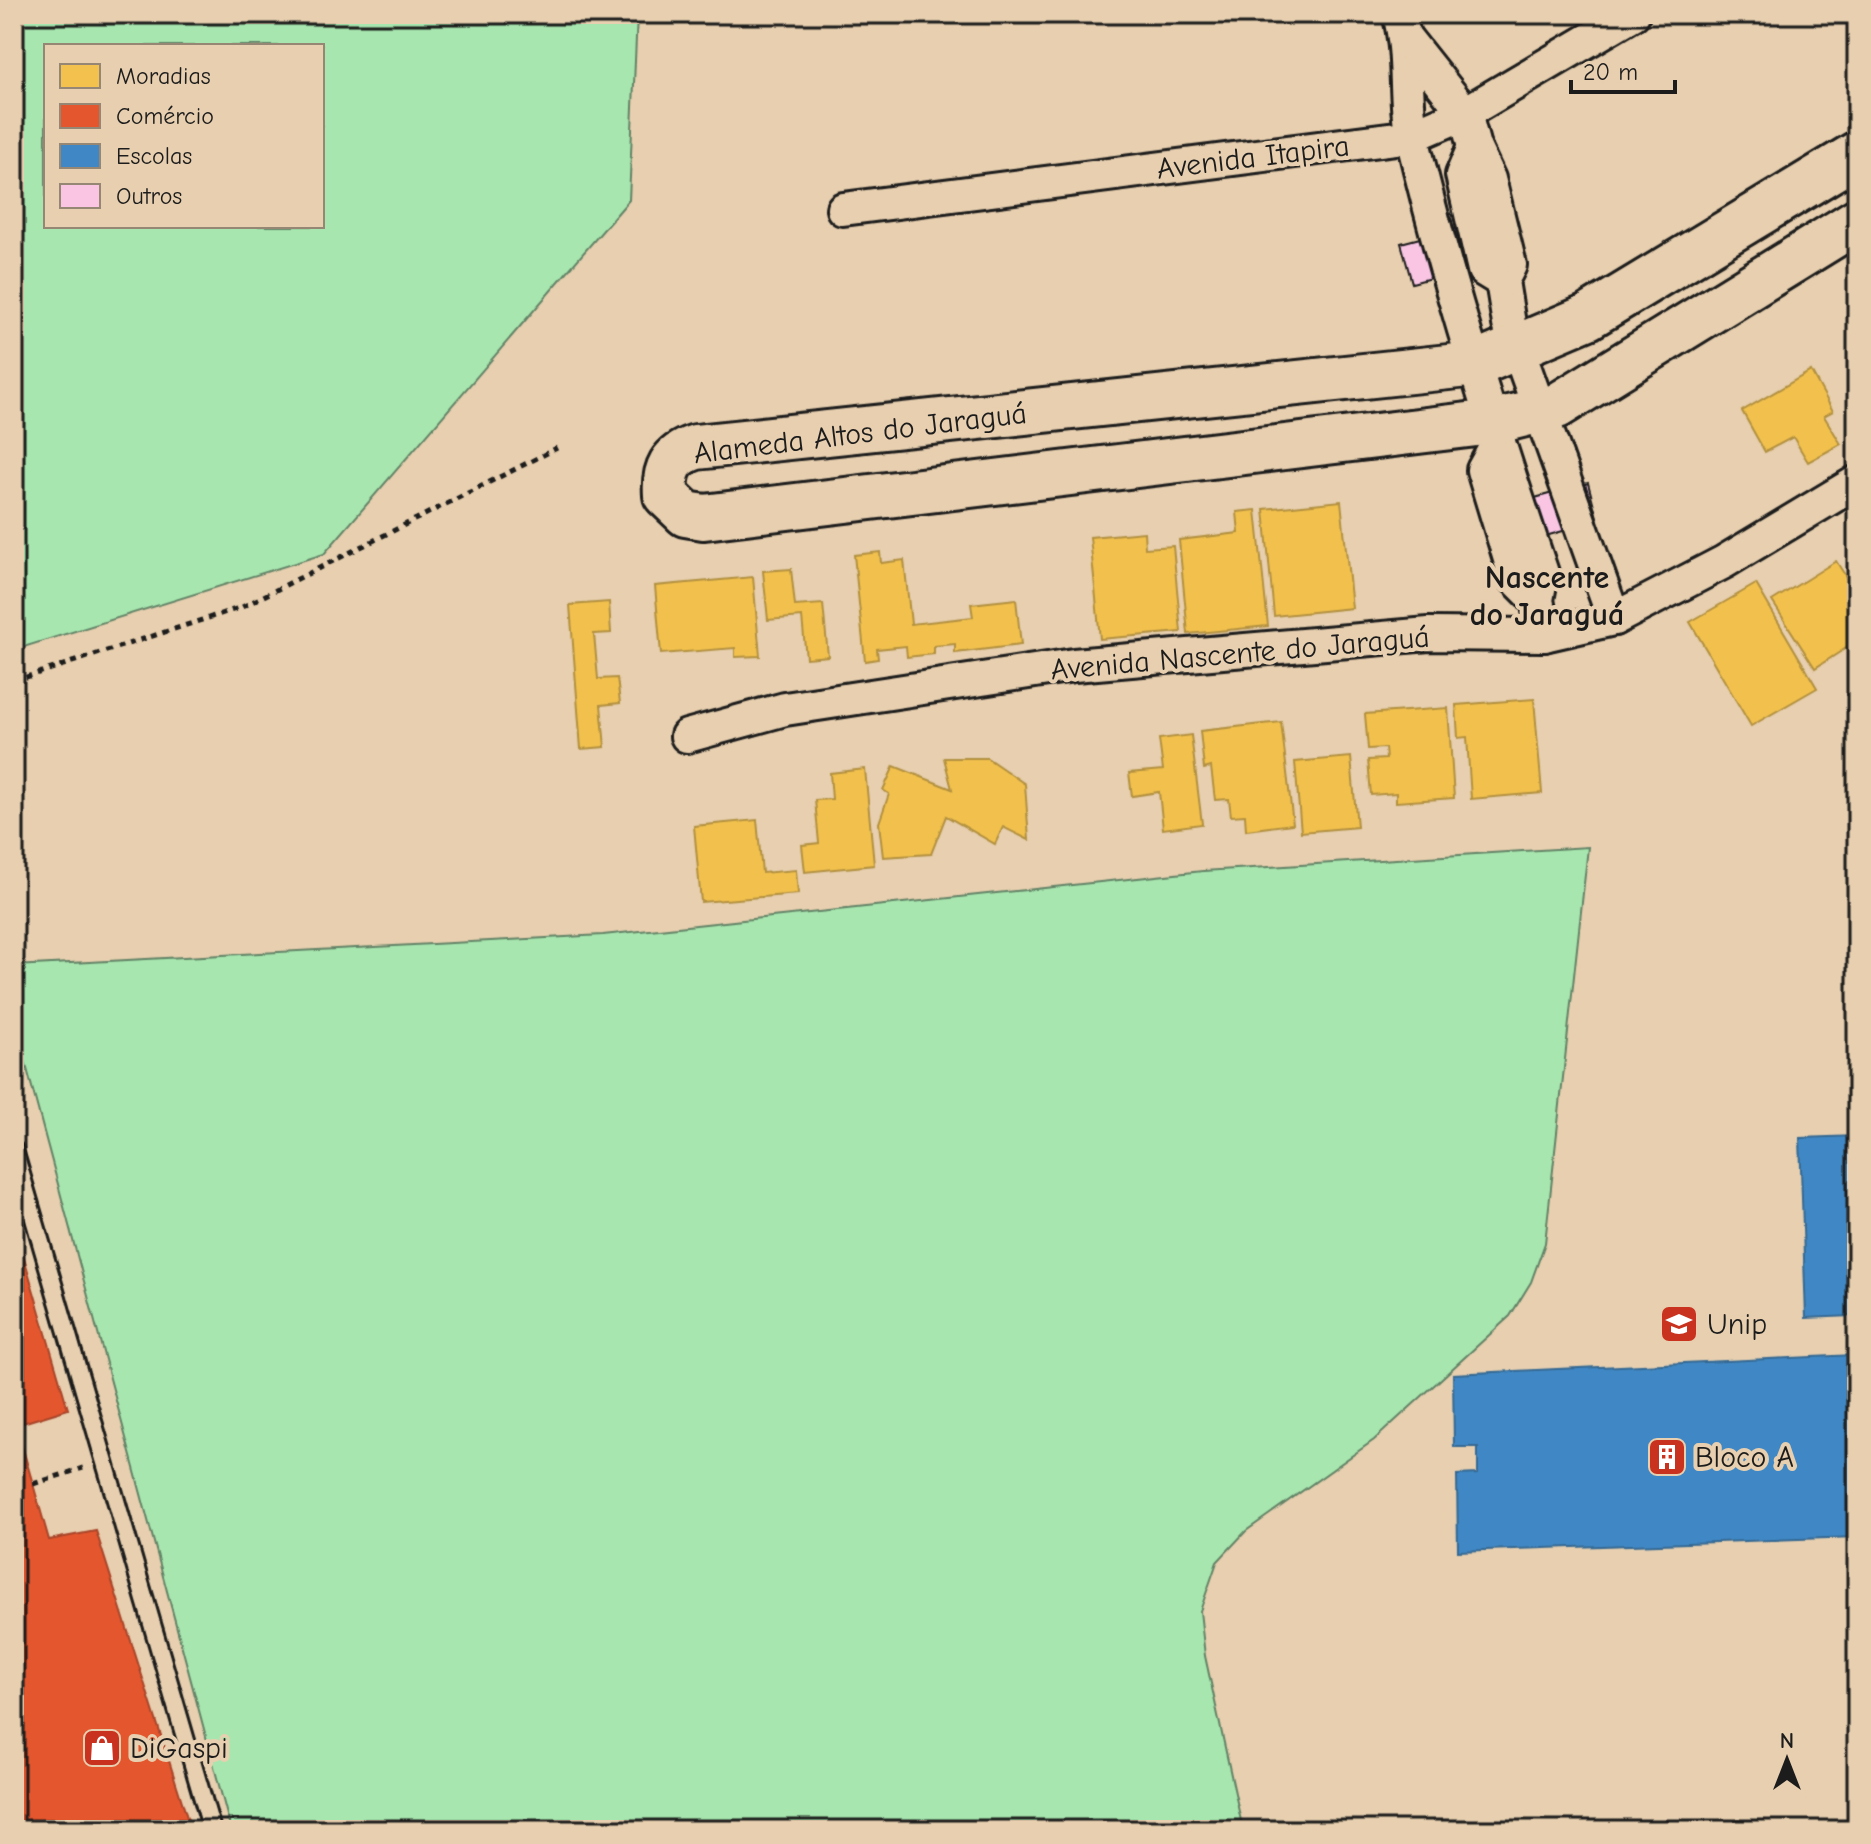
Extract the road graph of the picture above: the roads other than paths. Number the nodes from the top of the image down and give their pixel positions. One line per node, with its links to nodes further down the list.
1 (1633, 14): 3 (street, Avenida Itapira)
2 (1403, 27): 3 (street); 4 (street)
3 (1465, 113): 4 (street, Avenida Itapira); 8 (street)
4 (1412, 136): 6 (street, Avenida Itapira); 8 (street)
5 (1857, 154): 8 (street, Alameda Altos do Jaraguá)
6 (843, 209)
7 (1857, 221): 9 (street, Alameda Altos do Jaraguá)
8 (1496, 356): 9 (street); 10 (street); 10 (street, Alameda Altos do Jaraguá)
9 (1539, 410): 10 (street, Alameda Altos do Jaraguá); 12 (street)
10 (1496, 431): 13 (street)
11 (1857, 482): 12 (street, Avenida Nascente do Jaraguá)
12 (1614, 619): 13 (street, Avenida Nascente do Jaraguá)
13 (1544, 635): 14 (street, Avenida Nascente do Jaraguá)
14 (687, 736)
15 (14, 1150): 16 (lane)
16 (212, 1830)

